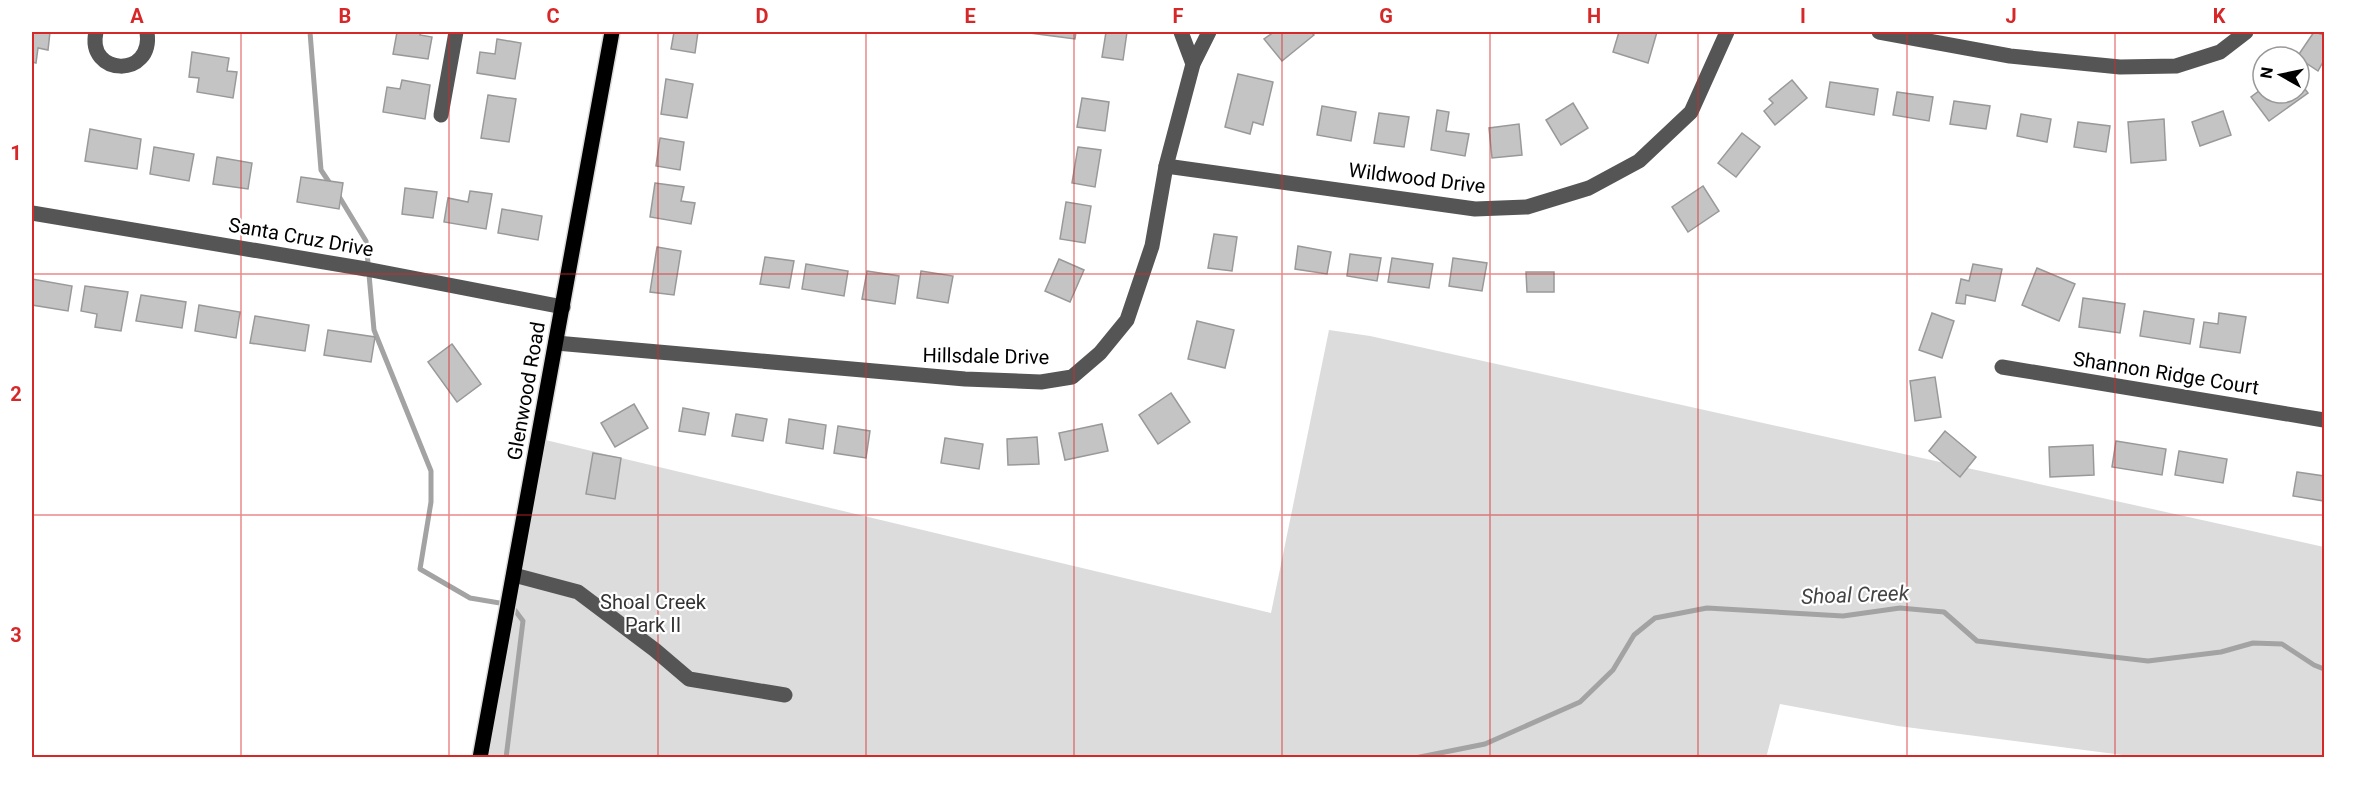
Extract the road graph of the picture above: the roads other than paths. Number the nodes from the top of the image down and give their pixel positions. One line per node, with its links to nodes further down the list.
1 (96, 32): 2 (street)
2 (147, 32)
3 (456, 32): 11 (street)
4 (612, 32): 14 (main road, Glenwood Road)
5 (1181, 32): 10 (street)
6 (1209, 32): 10 (street, Hillsdale Drive)
7 (1727, 32): 12 (street, Wildwood Drive)
8 (1879, 32): 9 (street)
9 (2246, 32)
10 (1192, 64): 12 (street, Hillsdale Drive)
11 (441, 115)
12 (1166, 166): 15 (street, Hillsdale Drive)
13 (32, 213): 14 (street, Santa Cruz Drive)
14 (562, 307): 15 (main road, Glenwood Road)
15 (556, 343): 18 (main road, Glenwood Road)
16 (2001, 367): 17 (street, Shannon Ridge Court)
17 (2325, 420)
18 (514, 575): 19 (street); 20 (main road, Glenwood Road)
19 (785, 695)
20 (480, 758)

